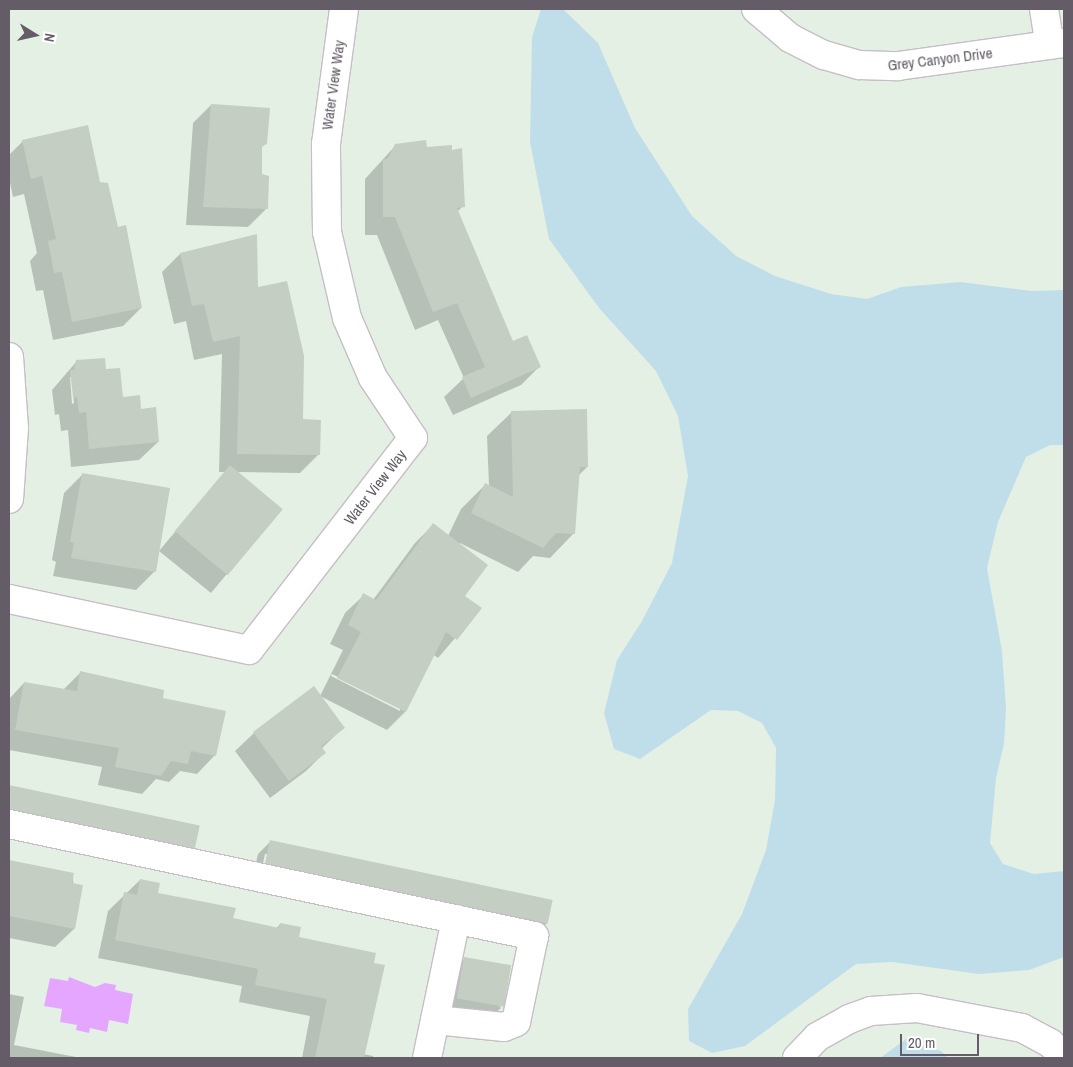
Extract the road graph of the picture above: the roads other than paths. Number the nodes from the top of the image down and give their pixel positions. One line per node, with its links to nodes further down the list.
1 (344, 9): 7 (street, Water View Way)
2 (756, 9): 4 (street, Grey Canyon Drive)
3 (1044, 9): 4 (street, Grey Canyon Drive)
4 (1057, 44)
5 (9, 358): 6 (street)
6 (9, 499)
7 (9, 599)
8 (9, 824): 9 (street)
9 (456, 919): 10 (street); 10 (street)
10 (435, 1020): 12 (street)
11 (1064, 1056): 13 (street)
12 (427, 1058)
13 (797, 1058)

